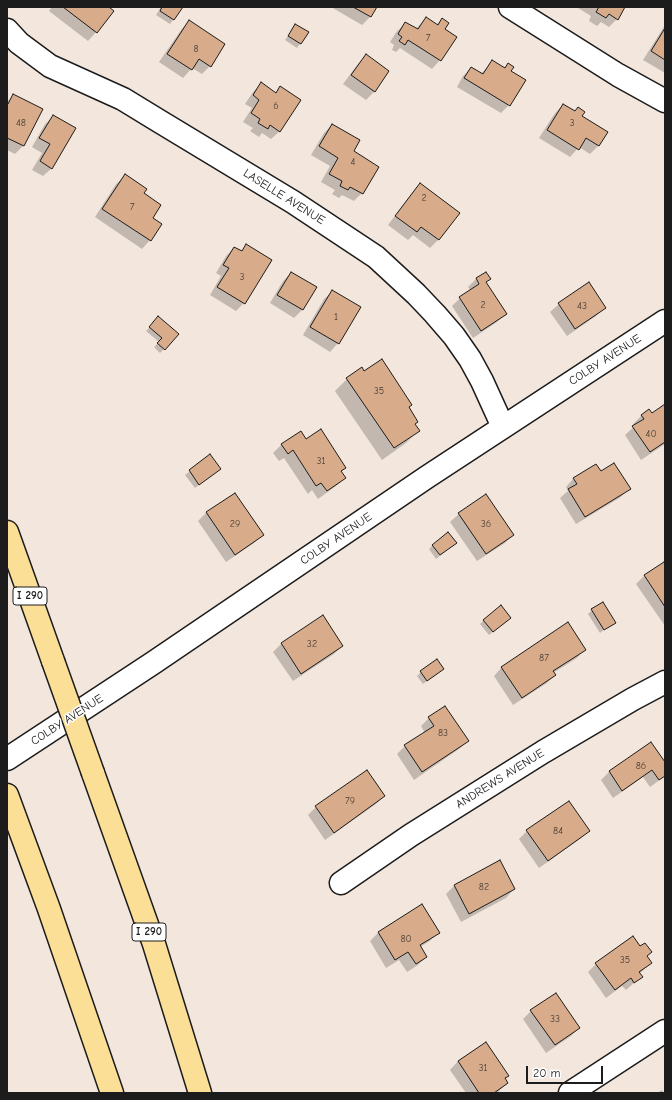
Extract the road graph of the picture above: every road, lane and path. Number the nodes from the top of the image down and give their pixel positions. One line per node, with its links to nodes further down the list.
1 (510, 7): 3 (street)
2 (7, 30): 5 (street, LASELLE AVENUE)
3 (665, 100)
4 (665, 321): 5 (street, COLBY AVENUE)
5 (503, 427): 8 (street, COLBY AVENUE)
6 (7, 532): 13 (highway, I 290, bridge)
7 (665, 682): 10 (street, ANDREWS AVENUE)
8 (7, 760)
9 (7, 795): 12 (highway)
10 (340, 883)
11 (665, 1031): 14 (street)
12 (112, 1093)
13 (200, 1093)
14 (570, 1093)

